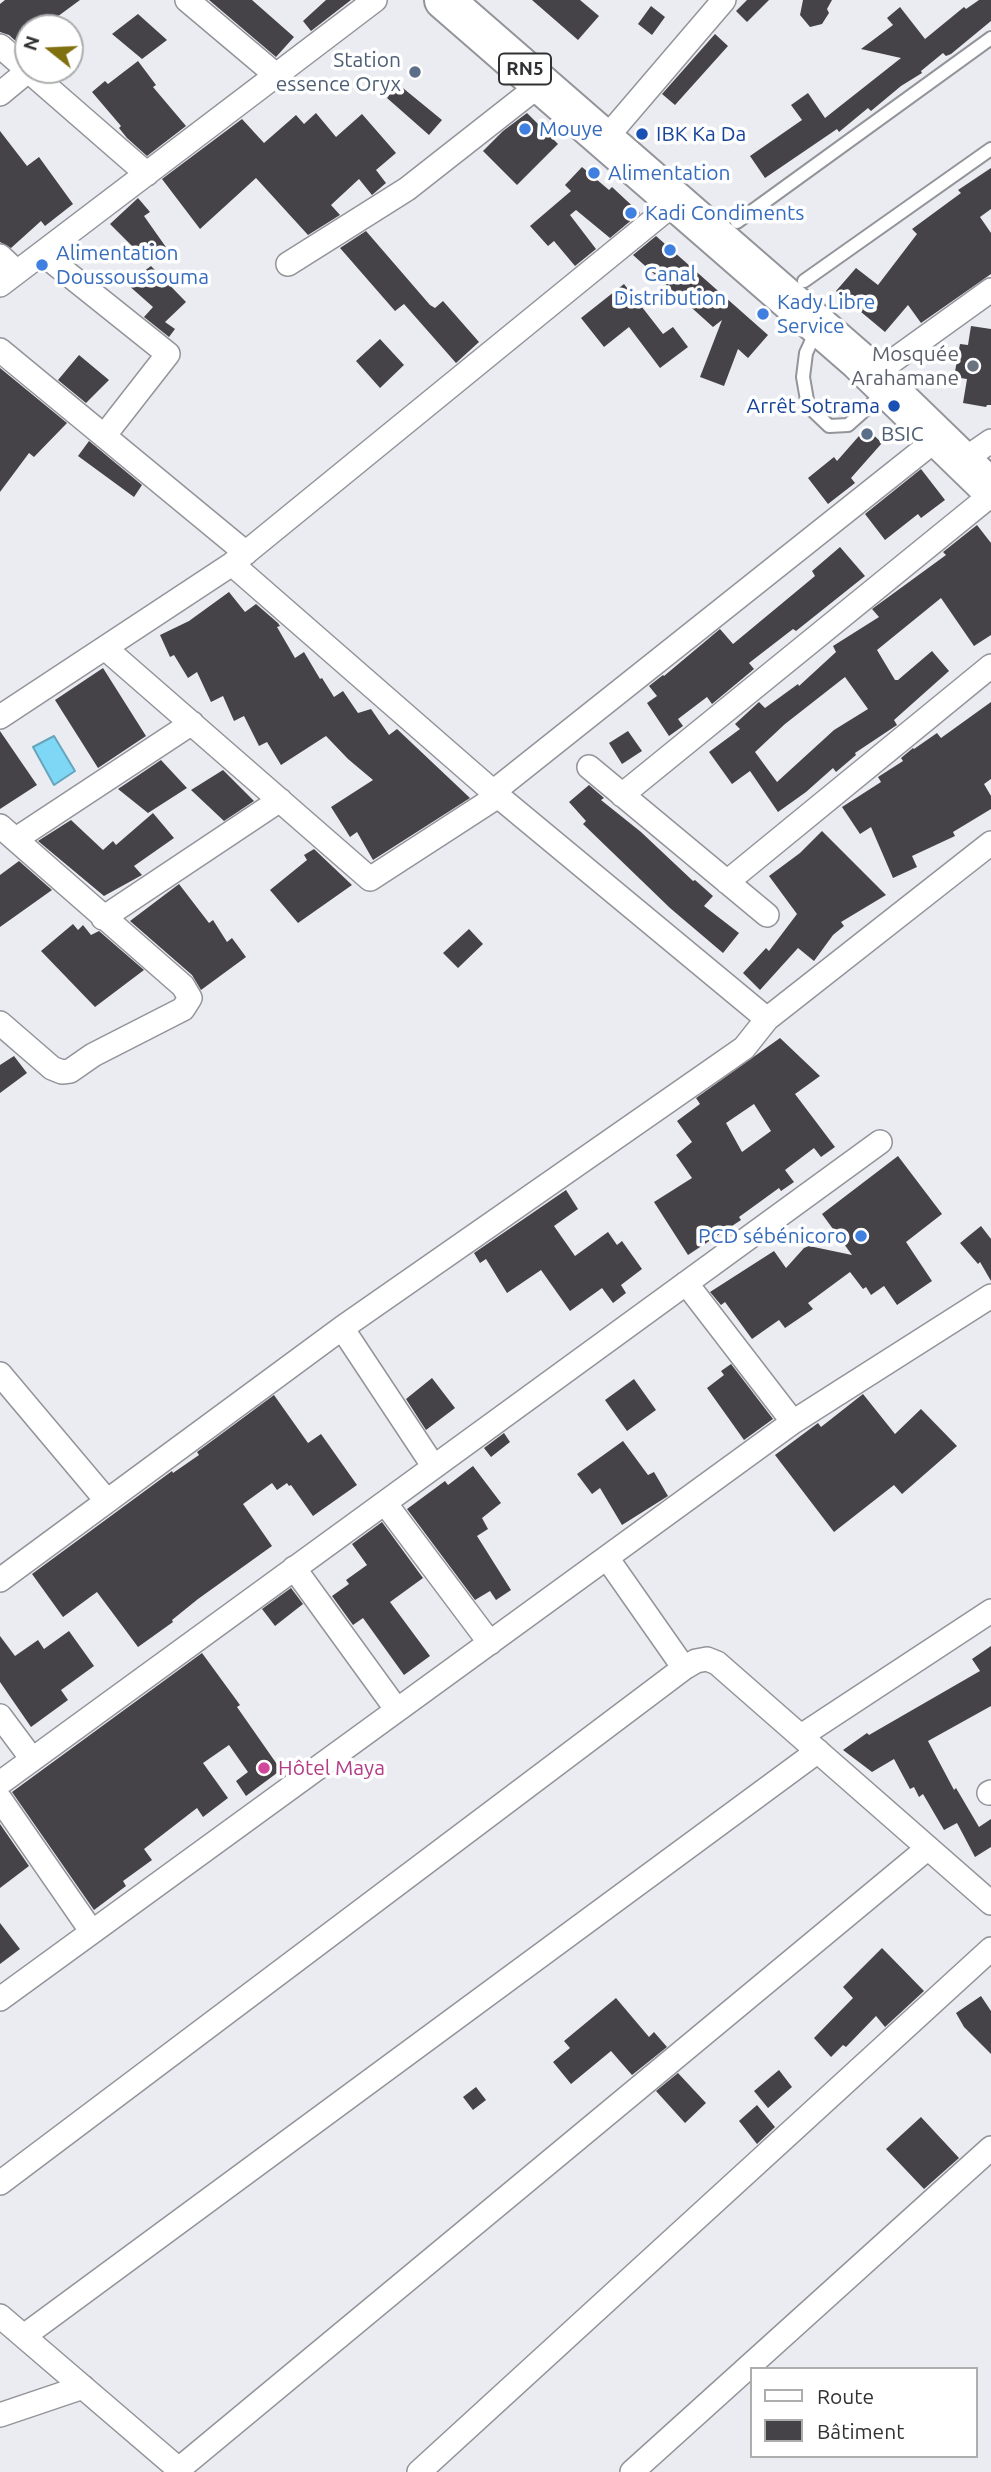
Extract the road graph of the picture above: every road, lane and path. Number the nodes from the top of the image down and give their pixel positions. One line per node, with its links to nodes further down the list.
1 (187, 0): 9 (street)
2 (375, 0): 9 (street)
3 (444, 0): 11 (highway, RN5)
4 (481, 0): 14 (highway, RN5)
5 (718, 2): 14 (street)
6 (991, 38): 18 (lane)
7 (0, 46): 8 (street)
8 (14, 58)
9 (276, 75): 16 (street)
10 (14, 83): 13 (street)
11 (542, 83): 14 (highway, RN5); 21 (street)
12 (44, 84): 16 (street)
13 (0, 94)
14 (613, 130): 17 (highway, RN5); 18 (highway, RN5)
15 (991, 149): 23 (lane)
16 (146, 174): 19 (street)
17 (677, 201): 25 (highway, RN5); 32 (street)
18 (737, 222): 23 (highway, RN5)
19 (43, 254): 22 (street); 28 (street)
20 (0, 256): 22 (street)
21 (288, 264)
22 (8, 279)
23 (804, 281): 27 (highway, RN5)
24 (991, 290): 27 (street)
25 (818, 325): 27 (highway, RN5); 27 (lane)
26 (0, 350): 28 (street)
27 (885, 375): 29 (highway, RN5)
28 (104, 436): 32 (street)
29 (973, 447): 30 (highway, RN5); 38 (street)
30 (991, 489)
31 (991, 495): 39 (street)
32 (239, 559): 33 (street); 38 (street)
33 (105, 648): 35 (street); 36 (street)
34 (991, 666): 43 (street)
35 (0, 717)
36 (192, 723): 40 (street); 41 (street)
37 (589, 767): 39 (street)
38 (496, 794): 40 (street); 46 (street)
39 (622, 795): 43 (street)
40 (280, 800): 45 (street)
41 (8, 832): 45 (street)
42 (991, 843): 46 (street)
43 (727, 882): 44 (street)
44 (766, 915)
45 (103, 918): 47 (street)
46 (767, 1019): 51 (street)
47 (0, 1023)
48 (880, 1142): 49 (street)
49 (687, 1283): 53 (street); 54 (street)
50 (991, 1296): 53 (street)
51 (342, 1328): 54 (street); 55 (street)
52 (0, 1374): 55 (street)
53 (793, 1422): 57 (street)
54 (434, 1467): 56 (street)
55 (107, 1501): 59 (street)
56 (385, 1503): 58 (street); 61 (street)
57 (607, 1558): 61 (street); 62 (street)
58 (295, 1568): 63 (street); 66 (street)
59 (2, 1574)
60 (991, 1611): 65 (street)
61 (490, 1643): 63 (street)
62 (684, 1668): 65 (street); 75 (street)
63 (397, 1710): 71 (street)
64 (0, 1716): 66 (street)
65 (810, 1744): 69 (street); 77 (street)
66 (32, 1759): 67 (street)
67 (0, 1783)
68 (0, 1799): 71 (street)
69 (928, 1848): 70 (street); 80 (street)
70 (991, 1903)
71 (92, 1932): 73 (street)
72 (991, 1949): 81 (street)
73 (0, 1999)
74 (991, 2148): 82 (street)
75 (0, 2183)
76 (0, 2316): 77 (street)
77 (24, 2336): 78 (street)
78 (83, 2387): 79 (street); 80 (street)
79 (0, 2415)
80 (181, 2471)
81 (419, 2472)
82 (632, 2472)

